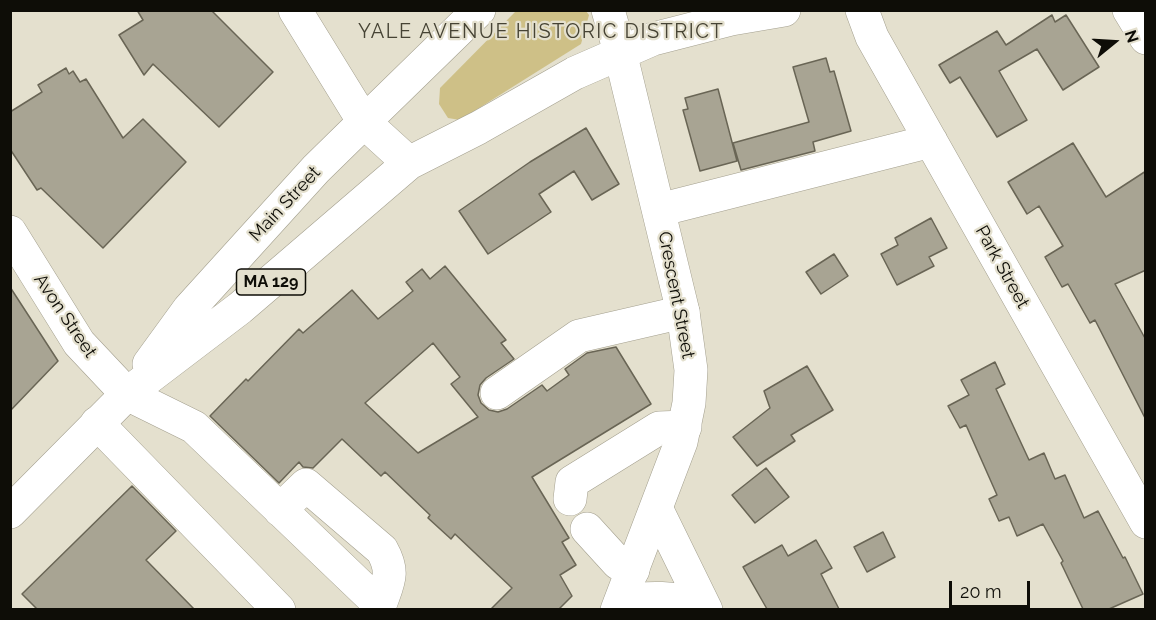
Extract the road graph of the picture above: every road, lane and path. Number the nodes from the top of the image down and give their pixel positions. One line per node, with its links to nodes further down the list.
1 (295, 10): 9 (main road)
2 (479, 10): 9 (main road, Main Street)
3 (784, 10): 8 (main road, Main Street / MA 129)
4 (862, 10): 10 (main road, Park Street)
5 (1129, 10): 7 (main road)
6 (612, 12): 8 (main road, Crescent Street)
7 (1146, 38)
8 (620, 52): 11 (main road, Main Street / MA 129); 12 (main road, Crescent Street)
9 (364, 122): 11 (main road); 16 (main road, Main Street / MA 129)
10 (931, 141): 12 (main road); 22 (main road, Park Street)
11 (410, 163): 16 (main road, Main Street / MA 129)
12 (659, 210): 14 (main road, Crescent Street)
13 (10, 232): 16 (main road, Avon Street)
14 (682, 312): 15 (main road); 18 (main road, Crescent Street)
15 (497, 393)
16 (127, 394): 17 (main road, Main Street / MA 129); 26 (main road)
17 (97, 423): 21 (main road, Main Street / MA 129); 28 (main road)
18 (685, 427): 19 (main road); 20 (main road, Crescent Street)
19 (570, 500)
20 (657, 510): 24 (main road, Crescent Street); 27 (main road)
21 (10, 512)
22 (1146, 522)
23 (587, 529): 24 (main road)
24 (633, 570): 25 (main road, Crescent Street)
25 (619, 606): 27 (main road)
26 (379, 607)
27 (705, 607)
28 (279, 609)

